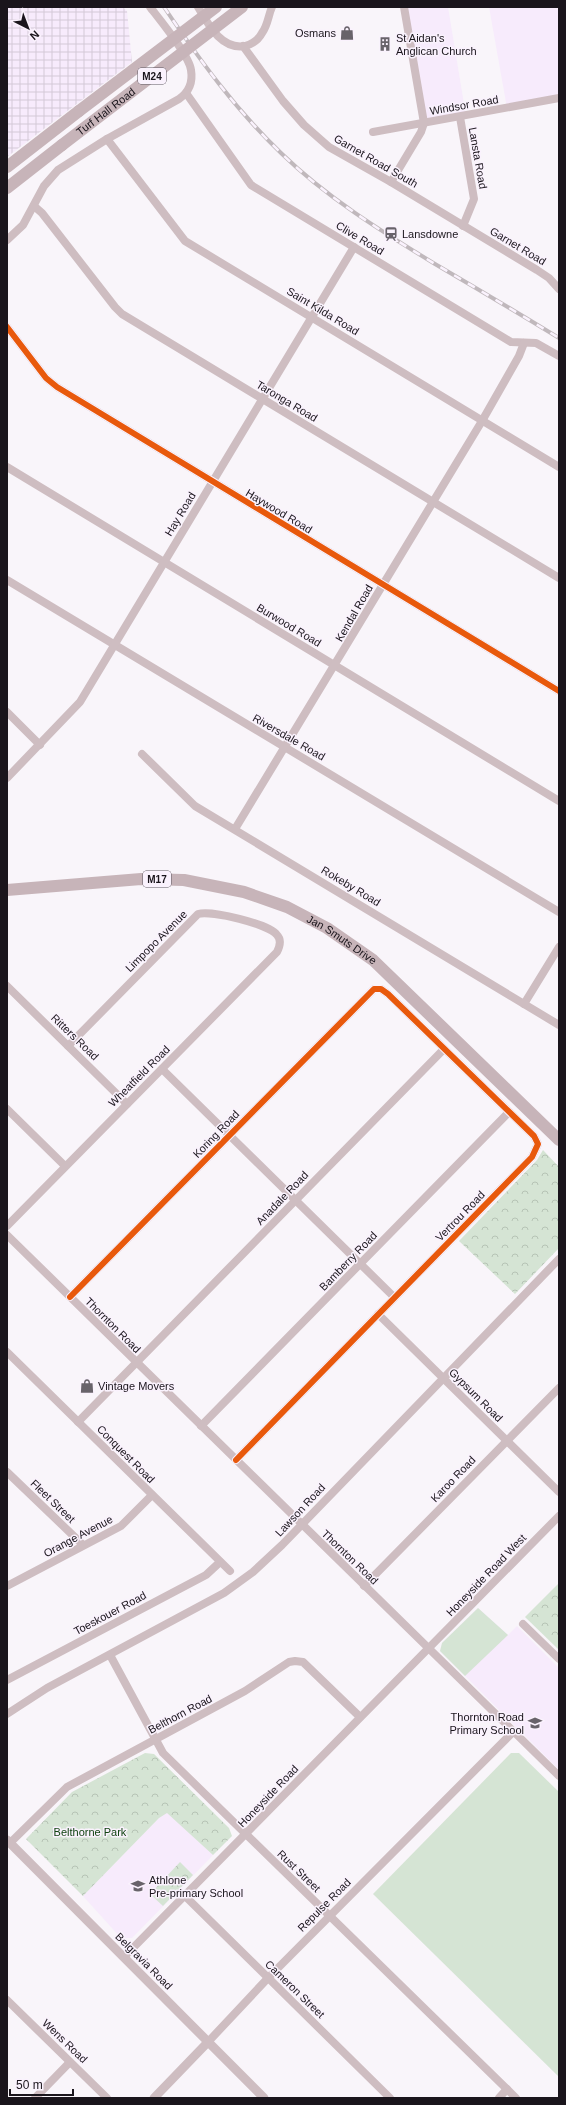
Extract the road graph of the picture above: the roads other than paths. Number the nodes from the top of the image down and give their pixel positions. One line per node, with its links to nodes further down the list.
1 (150, 7): 8 (street)
2 (198, 7): 7 (street)
3 (216, 7): 14 (main road, Turf Hall Road / M24, bridge)
4 (242, 7): 16 (main road, Turf Hall Road / M24, bridge)
5 (272, 7): 7 (street)
6 (404, 7): 11 (street)
7 (243, 46): 15 (street, Garnet Road South)
8 (186, 92): 13 (street, Turf Hall Road); 20 (street, Clive Road)
9 (559, 98): 10 (street, Windsor Road)
10 (460, 117): 11 (street, Windsor Road); 18 (street, Lansta Road)
11 (424, 123): 12 (street, Windsor Road); 15 (street)
12 (373, 132)
13 (107, 139): 17 (street, Turf Hall Road); 22 (street, Saint Kilda Road)
14 (7, 167)
15 (391, 182): 18 (street, Garnet Road South)
16 (7, 188)
17 (34, 206): 19 (street, Turf Hall Road); 26 (street, Taronga Road)
18 (463, 226): 21 (street, Garnet Road)
19 (7, 240)
20 (354, 247): 22 (street, Hay Road); 24 (street, Clive Road)
21 (559, 289)
22 (312, 317): 26 (street, Hay Road); 27 (street, Saint Kilda Road)
23 (7, 327): 30 (street, Haywood Road)
24 (524, 343): 25 (street, Clive Road); 27 (street, Kendal Road)
25 (559, 356)
26 (262, 398): 30 (street, Hay Road); 31 (street, Taronga Road)
27 (482, 420): 29 (street, Saint Kilda Road); 31 (street, Kendal Road)
28 (7, 467): 32 (street, Burwood Road)
29 (559, 467)
30 (212, 482): 32 (street, Hay Road); 35 (street, Haywood Road)
31 (432, 501): 33 (street, Taronga Road); 35 (street, Kendal Road)
32 (163, 562): 36 (street, Hay Road); 37 (street, Burwood Road)
33 (559, 578)
34 (7, 580): 36 (street, Riversdale Road)
35 (382, 584): 37 (street, Kendal Road); 38 (street, Haywood Road)
36 (113, 645): 40 (street, Hay Road); 41 (street, Riversdale Road)
37 (334, 665): 41 (street, Kendal Road); 44 (street, Burwood Road)
38 (559, 691)
39 (7, 712): 40 (street)
40 (40, 745): 43 (street, Hay Road)
41 (284, 747): 45 (street, Kendal Road); 49 (street, Riversdale Road)
42 (142, 754): 45 (street, Rokeby Road)
43 (7, 778)
44 (559, 801)
45 (235, 829): 54 (street, Rokeby Road)
46 (7, 884): 47 (main road, Jan Smuts Drive / M17)
47 (58, 884): 48 (main road, Jan Smuts Drive / M17); 63 (main road, Jan Smuts Drive / M17)
48 (7, 890)
49 (559, 912)
50 (279, 938): 56 (street, Limpopo Avenue); 58 (street, Wheatfield Road)
51 (559, 947): 54 (street)
52 (7, 986): 56 (street, Ritters Road)
53 (379, 988): 57 (street, Vertrou Road); 62 (street, Koring Road)
54 (524, 1004): 55 (street, Rokeby Road)
55 (559, 1025)
56 (68, 1046): 59 (street, Ritters Road)
57 (444, 1049): 61 (street, Vertrou Road); 65 (street, Anadale Road)
58 (162, 1069): 59 (street, Wheatfield Road); 62 (street)
59 (127, 1104): 64 (street, Wheatfield Road)
60 (7, 1109): 64 (street)
61 (509, 1112): 69 (street, Bamberry Road); 71 (street, Vertrou Road)
62 (229, 1135): 65 (street); 70 (street, Koring Road)
63 (559, 1140)
64 (65, 1166): 66 (street, Wheatfield Road)
65 (296, 1200): 69 (street); 74 (street, Anadale Road)
66 (7, 1226)
67 (7, 1234): 70 (street, Thornton Road)
68 (559, 1259): 75 (street, Lawson Road)
69 (360, 1264): 71 (street); 78 (street, Bamberry Road)
70 (70, 1297): 74 (street, Thornton Road)
71 (394, 1297): 72 (street, Vertrou Road)
72 (378, 1314): 75 (street, Gypsum Road); 80 (street, Vertrou Road)
73 (7, 1352): 77 (street, Conquest Road)
74 (136, 1362): 77 (street, Anadale Road); 78 (street, Thornton Road)
75 (443, 1378): 79 (street, Gypsum Road); 85 (street, Lawson Road)
76 (559, 1388): 79 (street, Karoo Road)
77 (78, 1422): 83 (street, Conquest Road)
78 (201, 1426): 80 (street, Thornton Road)
79 (507, 1441): 82 (street, Gypsum Road); 90 (street, Karoo Road)
80 (236, 1460): 85 (street, Thornton Road)
81 (7, 1472): 86 (street, Fleet Street)
82 (559, 1492)
83 (152, 1495): 86 (street, Orange Avenue); 87 (street, Conquest Road)
84 (559, 1516): 92 (street, Honeyside Road West)
85 (300, 1524): 90 (street, Thornton Road); 93 (street, Lawson Road)
86 (83, 1545): 89 (street, Orange Avenue)
87 (220, 1562): 88 (street, Conquest Road); 95 (street, Toeskouer Road)
88 (230, 1572)
89 (7, 1586)
90 (364, 1586): 92 (street, Thornton Road)
91 (524, 1624): 94 (street)
92 (428, 1650): 97 (street, Honeyside Road); 98 (street, Thornton Road)
93 (110, 1655): 96 (street, Lawson Road); 99 (street, Rust Street)
94 (559, 1659)
95 (7, 1680)
96 (7, 1714)
97 (360, 1717): 99 (street, Belthorn Road); 101 (street, Honeyside Road)
98 (513, 1732): 100 (street, Thornton Road); 104 (street, Repulse Road)
99 (155, 1740): 101 (street, Rust Street); 102 (street, Belthorn Road)
100 (559, 1776)
101 (246, 1834): 103 (street, Honeyside Road); 104 (street, Rust Street)
102 (9, 1842): 105 (street, Belgravia Road)
103 (185, 1896): 105 (street, Honeyside Road); 106 (street, Cameron Street)
104 (330, 1916): 106 (street, Repulse Road); 110 (street, Rust Street)
105 (124, 1957): 108 (street, Belgravia Road)
106 (268, 1978): 108 (street, Repulse Road); 115 (street, Cameron Street)
107 (7, 2000): 109 (street, Wens Road)
108 (208, 2042): 113 (street, Repulse Road); 114 (street, Belgravia Road)
109 (70, 2062): 111 (street); 112 (street, Wens Road)
110 (507, 2089): 116 (street); 117 (street, Rust Street)
111 (35, 2098)
112 (107, 2098)
113 (154, 2098)
114 (264, 2098)
115 (390, 2098)
116 (499, 2098)
117 (516, 2098)

